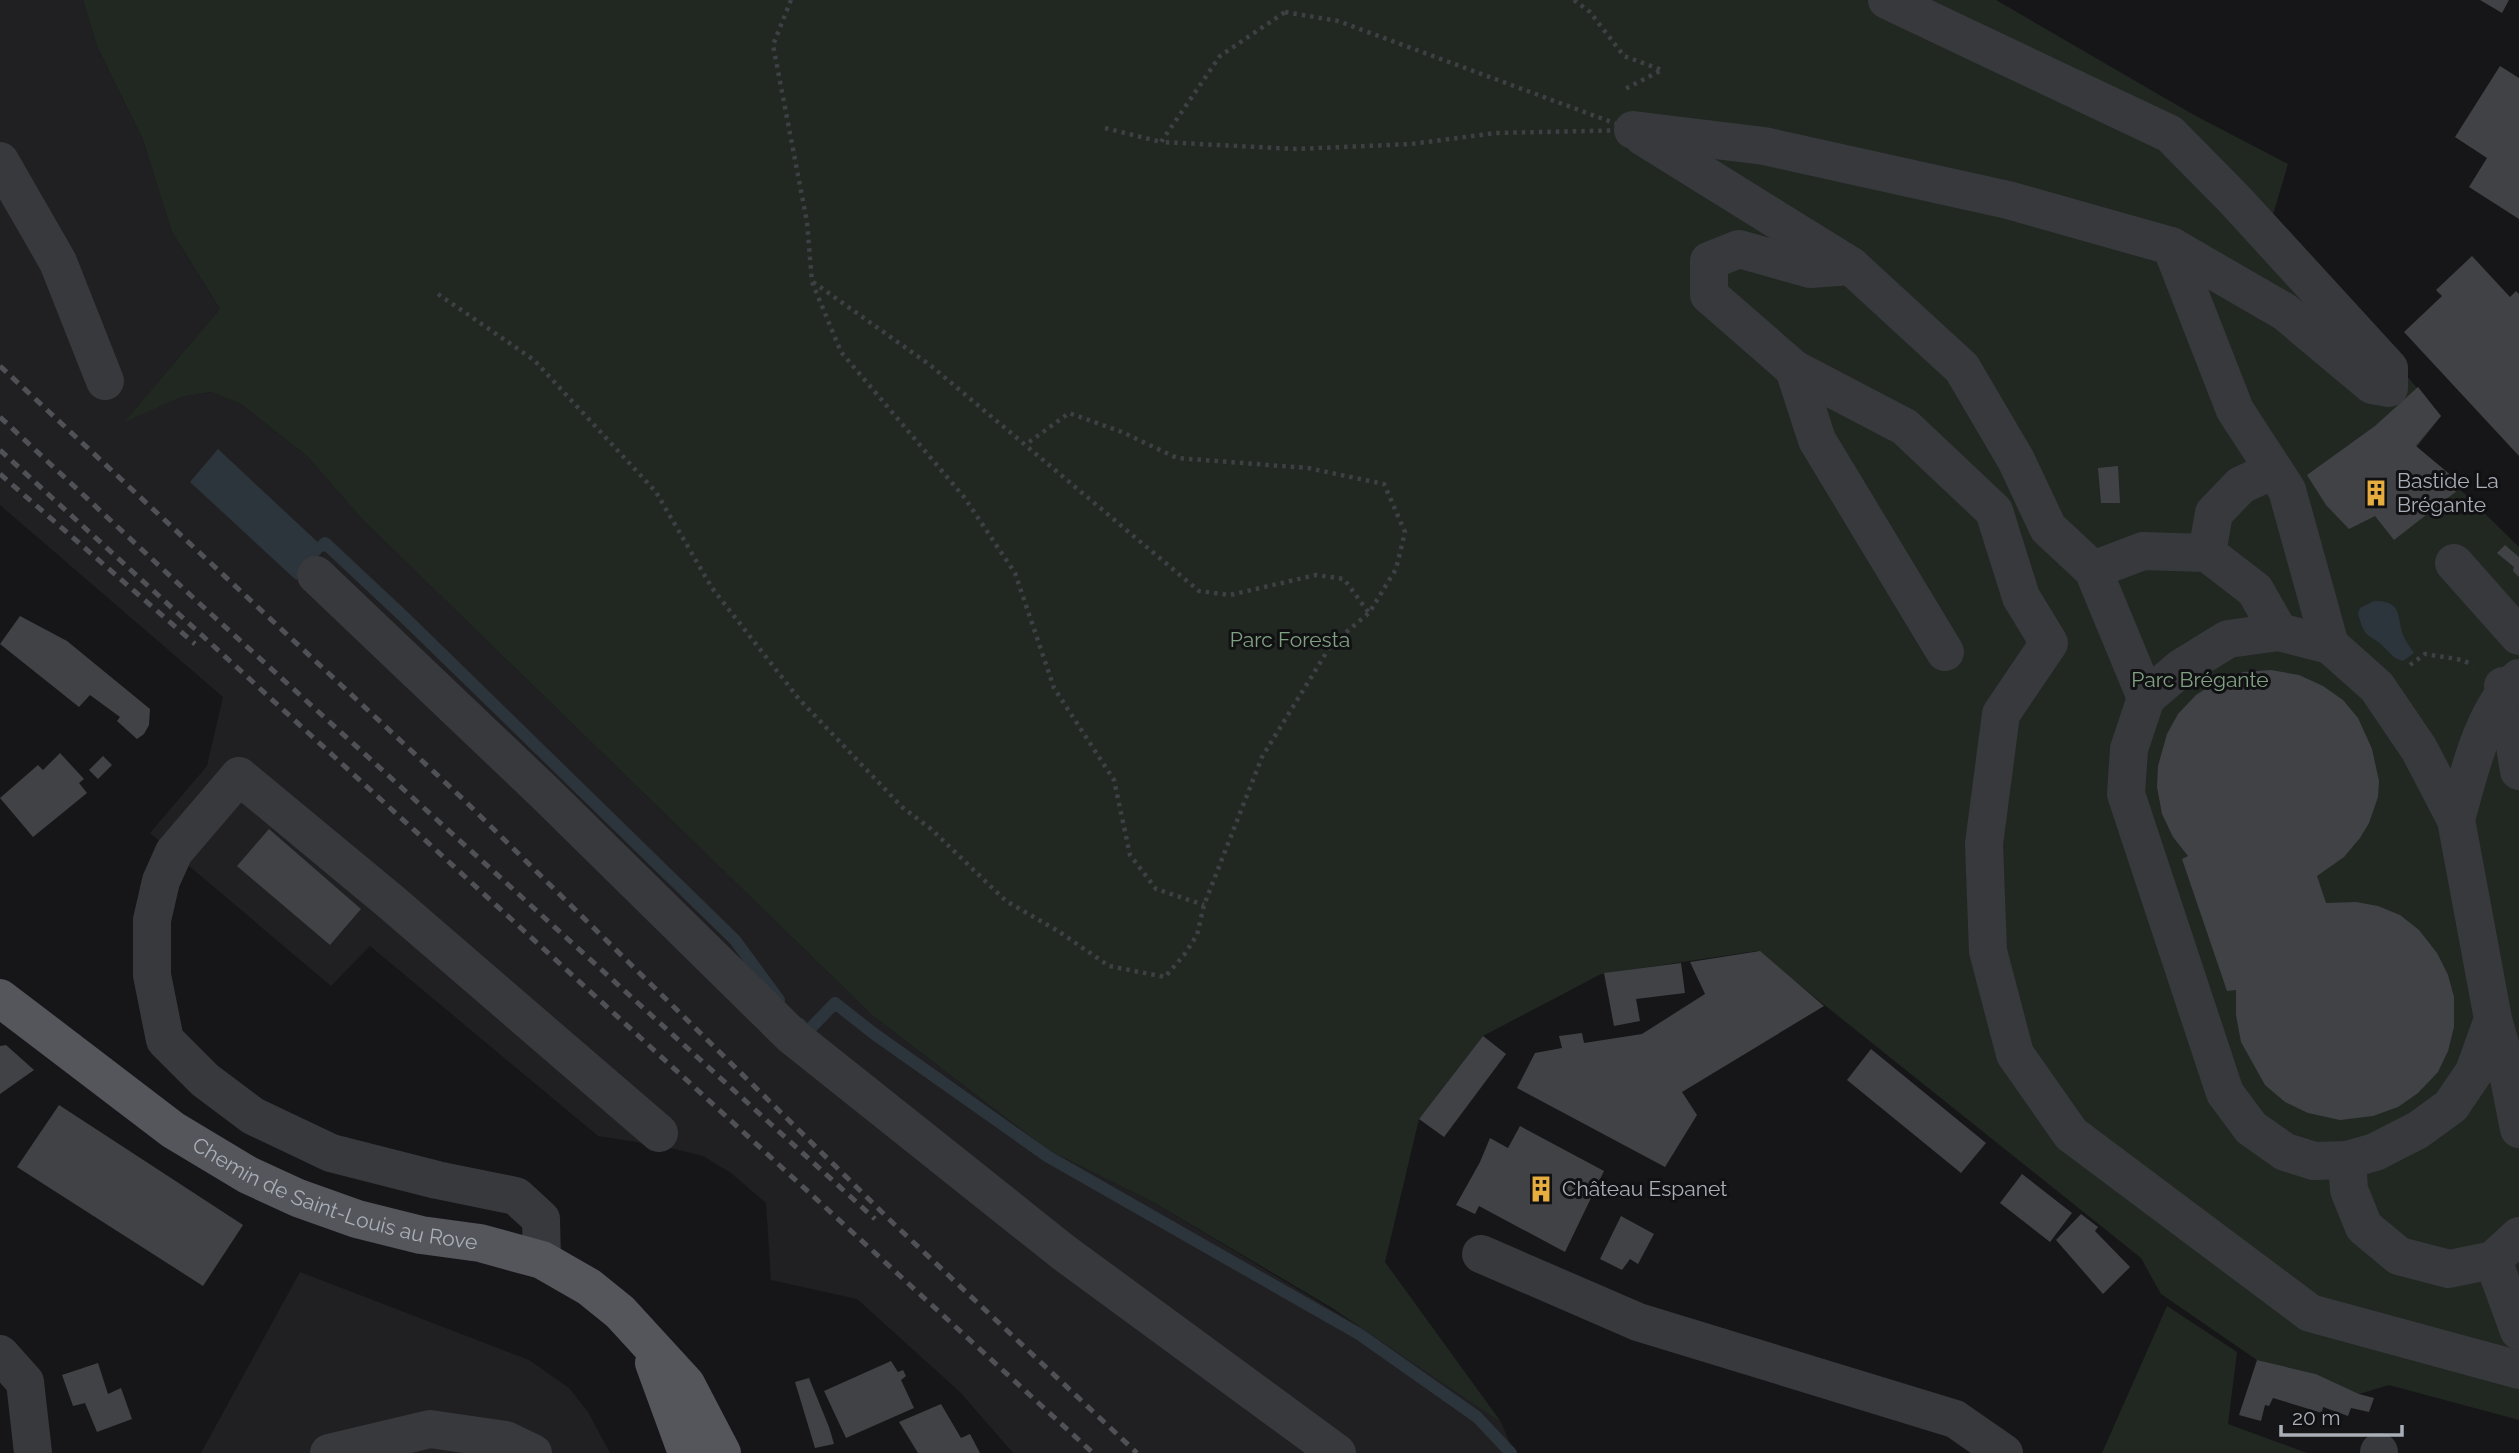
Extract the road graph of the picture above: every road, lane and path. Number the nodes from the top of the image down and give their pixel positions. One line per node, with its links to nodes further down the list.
1 (791, 0): 11 (path)
2 (1574, 0): 4 (path)
3 (1887, 0): 9 (street)
4 (1635, 82)
5 (1105, 128): 7 (path)
6 (1633, 130): 7 (path); 7 (path); 9 (street); 10 (street)
7 (1161, 142)
8 (0, 162): 14 (street)
9 (2171, 246): 16 (street)
10 (1851, 266): 13 (street); 19 (street)
11 (812, 282): 15 (path); 31 (path)
12 (438, 294): 31 (path)
13 (1794, 369): 25 (street); 45 (street)
14 (104, 381)
15 (1025, 445): 21 (path); 21 (path)
16 (2274, 470): 17 (street); 24 (street)
17 (2207, 552): 19 (street); 22 (street)
18 (2454, 563): 23 (street)
19 (2094, 570): 28 (street)
20 (316, 575): 51 (street)
21 (1369, 613): 31 (path)
22 (2279, 632): 24 (street); 28 (street)
23 (2519, 636)
24 (2330, 645): 30 (street)
25 (1945, 652)
26 (2426, 654): 27 (path)
27 (2505, 680): 29 (street); 30 (street)
28 (2146, 698): 38 (street)
29 (2519, 771)
30 (2456, 820): 34 (street)
31 (1204, 905)
32 (0, 984): 35 (main road, Chemin de Saint-Louis au Rove)
33 (0, 998): 35 (main road, Chemin de Saint-Louis au Rove)
34 (2493, 1020): 36 (street); 38 (street)
35 (34, 1022): 41 (main road, Chemin de Saint-Louis au Rove)
36 (2519, 1129)
37 (659, 1133): 41 (street)
38 (2347, 1160): 39 (street)
39 (2506, 1248): 42 (street)
40 (1481, 1254): 52 (street)
41 (542, 1260): 43 (main road, Chemin de Saint-Louis au Rove)
42 (2519, 1331)
43 (646, 1341): 49 (main road, Chemin de Saint-Louis au Rove); 50 (main road, Chemin de Saint-Louis au Rove)
44 (0, 1354): 46 (street)
45 (2519, 1370)
46 (33, 1453)
47 (329, 1453): 48 (street)
48 (533, 1453)
49 (687, 1453)
50 (722, 1453)
51 (1337, 1453)
52 (2004, 1453)

